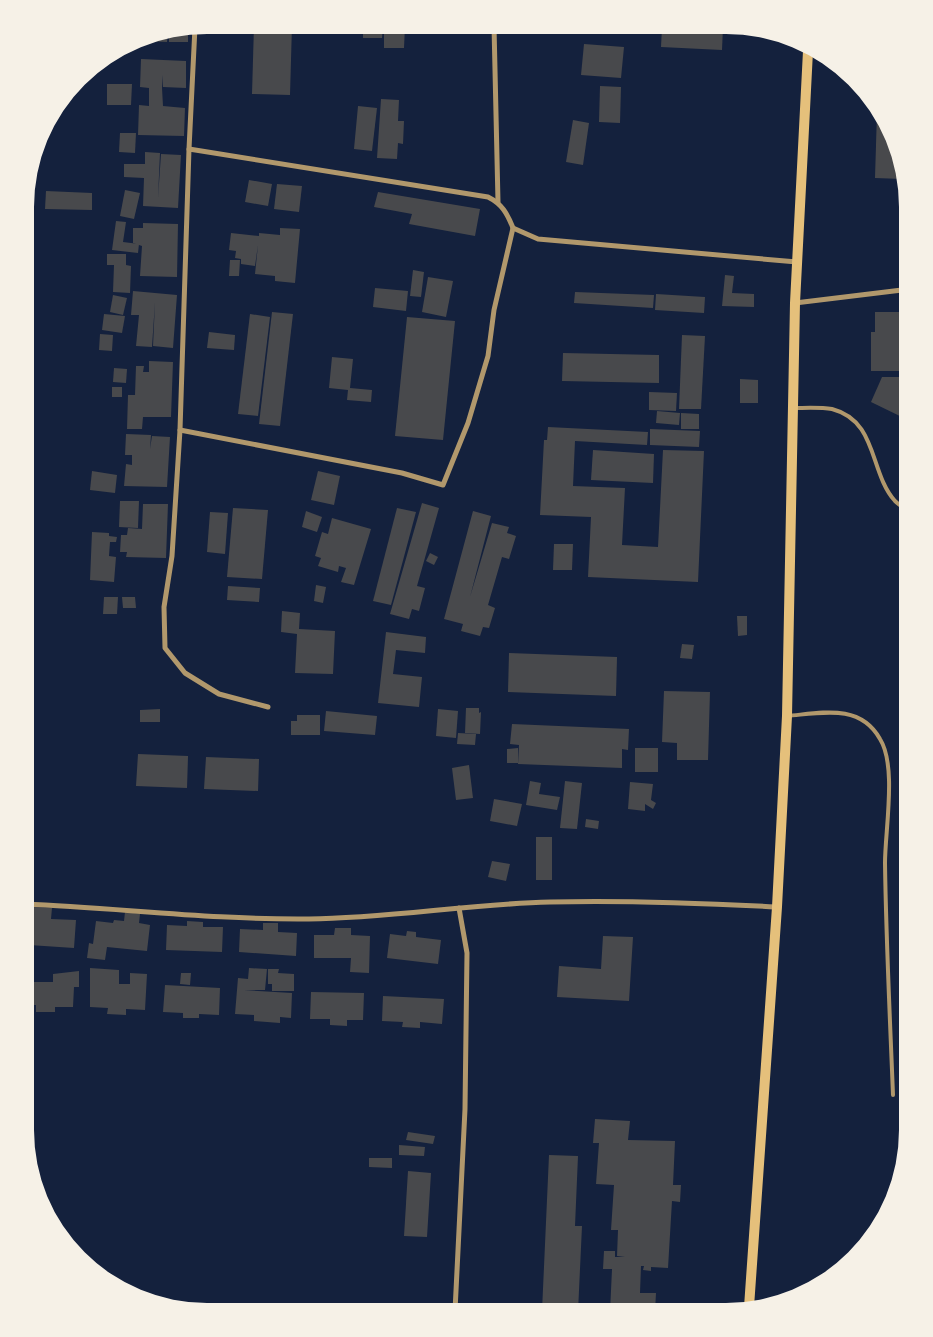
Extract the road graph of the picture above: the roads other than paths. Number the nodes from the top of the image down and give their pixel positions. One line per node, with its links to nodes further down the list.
1 (195, 34): 4 (street)
2 (494, 34): 5 (street)
3 (808, 55): 7 (main road)
4 (190, 150): 5 (street); 11 (street)
5 (498, 202): 6 (street)
6 (513, 228): 7 (street); 11 (street)
7 (797, 262): 9 (main road)
8 (899, 290): 9 (street)
9 (795, 303): 10 (main road)
10 (793, 408): 12 (lane); 14 (main road)
11 (180, 430): 13 (street)
12 (899, 505)
13 (268, 707)
14 (787, 716): 17 (main road); 18 (lane)
15 (34, 905): 16 (street)
16 (459, 908): 17 (street); 20 (street)
17 (777, 908): 19 (main road)
18 (893, 1095)
19 (749, 1302)
20 (455, 1303)

